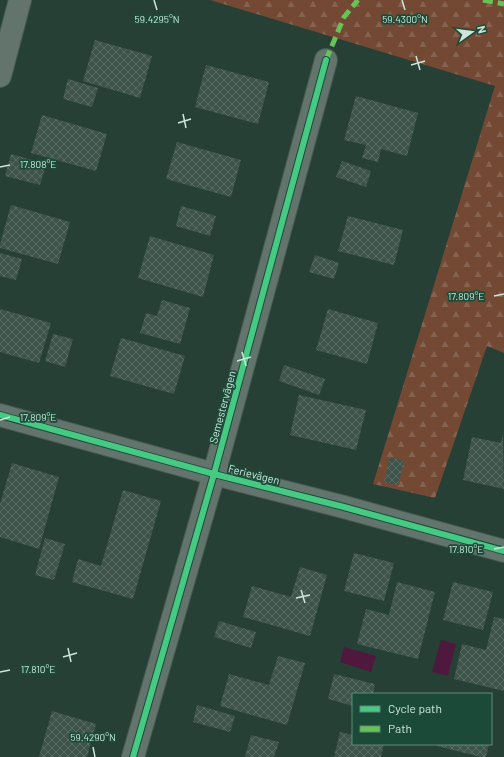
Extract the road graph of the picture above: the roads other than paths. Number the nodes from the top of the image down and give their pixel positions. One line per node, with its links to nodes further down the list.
1 (20, 0): 3 (street)
2 (326, 60): 5 (street, Semestervägen)
3 (0, 76)
4 (0, 415): 5 (street, Ferievägen)
5 (214, 474): 6 (street, Ferievägen); 7 (street, Semestervägen)
6 (504, 551)
7 (133, 757)

